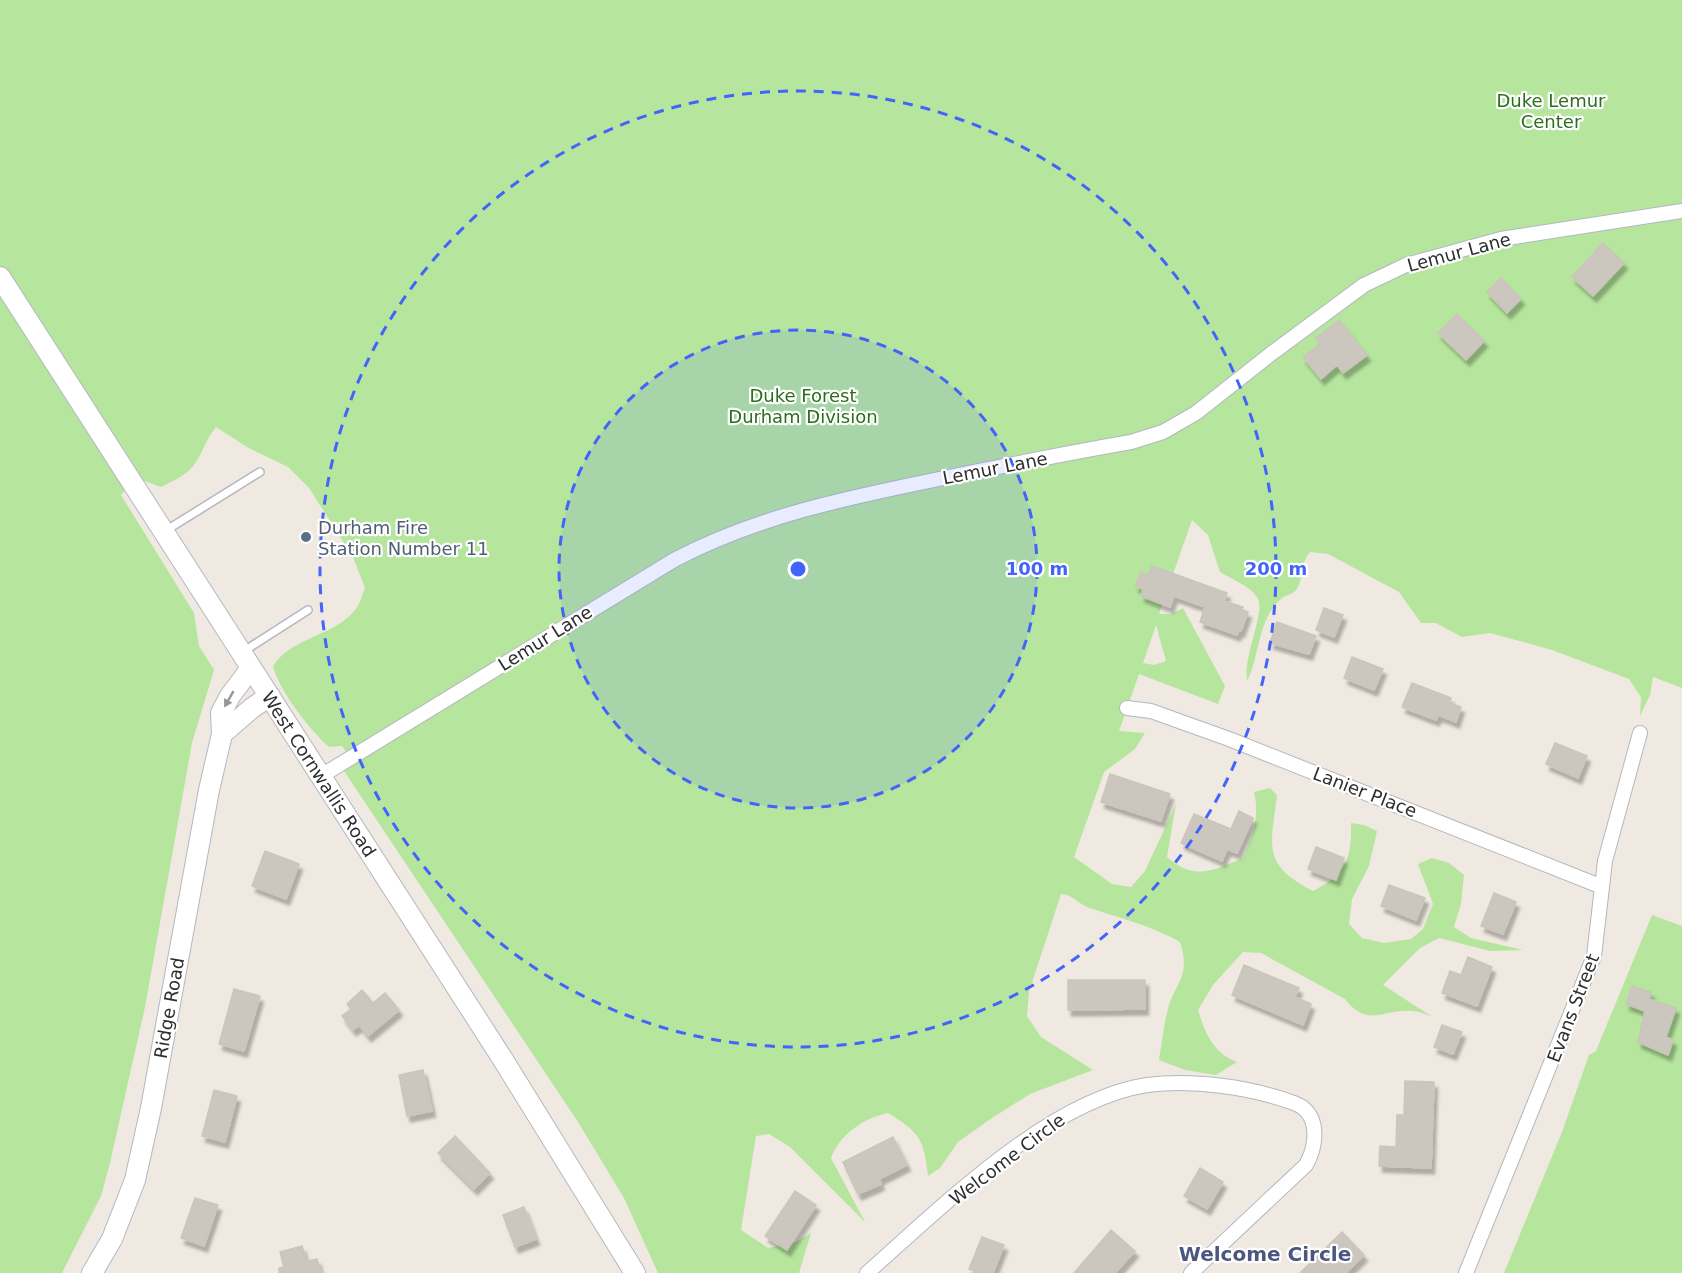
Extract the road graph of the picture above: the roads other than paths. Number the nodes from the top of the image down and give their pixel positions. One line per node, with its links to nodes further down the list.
1 (1682, 212): 11 (street, Lemur Lane)
2 (0, 277): 4 (street, West Cornwallis Road)
3 (260, 472): 4 (lane)
4 (163, 533): 6 (street, West Cornwallis Road)
5 (308, 610): 6 (lane)
6 (246, 660): 7 (street, West Cornwallis Road); 10 (street, Ridge Road, one-way to 10)
7 (270, 696): 10 (street); 11 (street, West Cornwallis Road)
8 (1127, 708): 12 (street, Lanier Place)
9 (1640, 733): 12 (street, Evans Street)
10 (222, 734): 13 (street, Ridge Road)
11 (321, 776): 14 (street, West Cornwallis Road)
12 (1600, 886): 17 (street, Evans Street)
13 (92, 1273)
14 (635, 1273)
15 (867, 1273): 16 (street, Welcome Circle)
16 (1191, 1273)
17 (1466, 1273)

